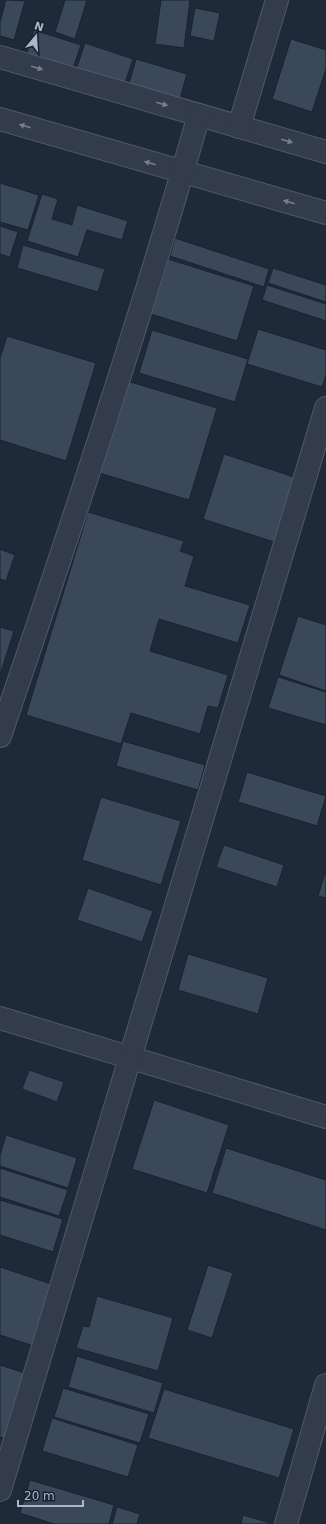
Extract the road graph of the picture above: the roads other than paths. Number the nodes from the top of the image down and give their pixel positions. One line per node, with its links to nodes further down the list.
1 (277, 0): 5 (street)
2 (0, 57): 3 (street, one-way to 3)
3 (199, 115): 5 (street); 7 (street)
4 (0, 119): 7 (street, one-way to 4)
5 (239, 127): 6 (street, one-way to 6)
6 (326, 152)
7 (183, 172): 8 (street, one-way to 7); 10 (street)
8 (326, 213)
9 (326, 408): 12 (street)
10 (0, 736)
11 (0, 1018): 12 (street)
12 (129, 1057): 13 (street); 15 (street)
13 (326, 1117)
14 (326, 1385): 16 (street)
15 (0, 1490)
16 (286, 1524)

